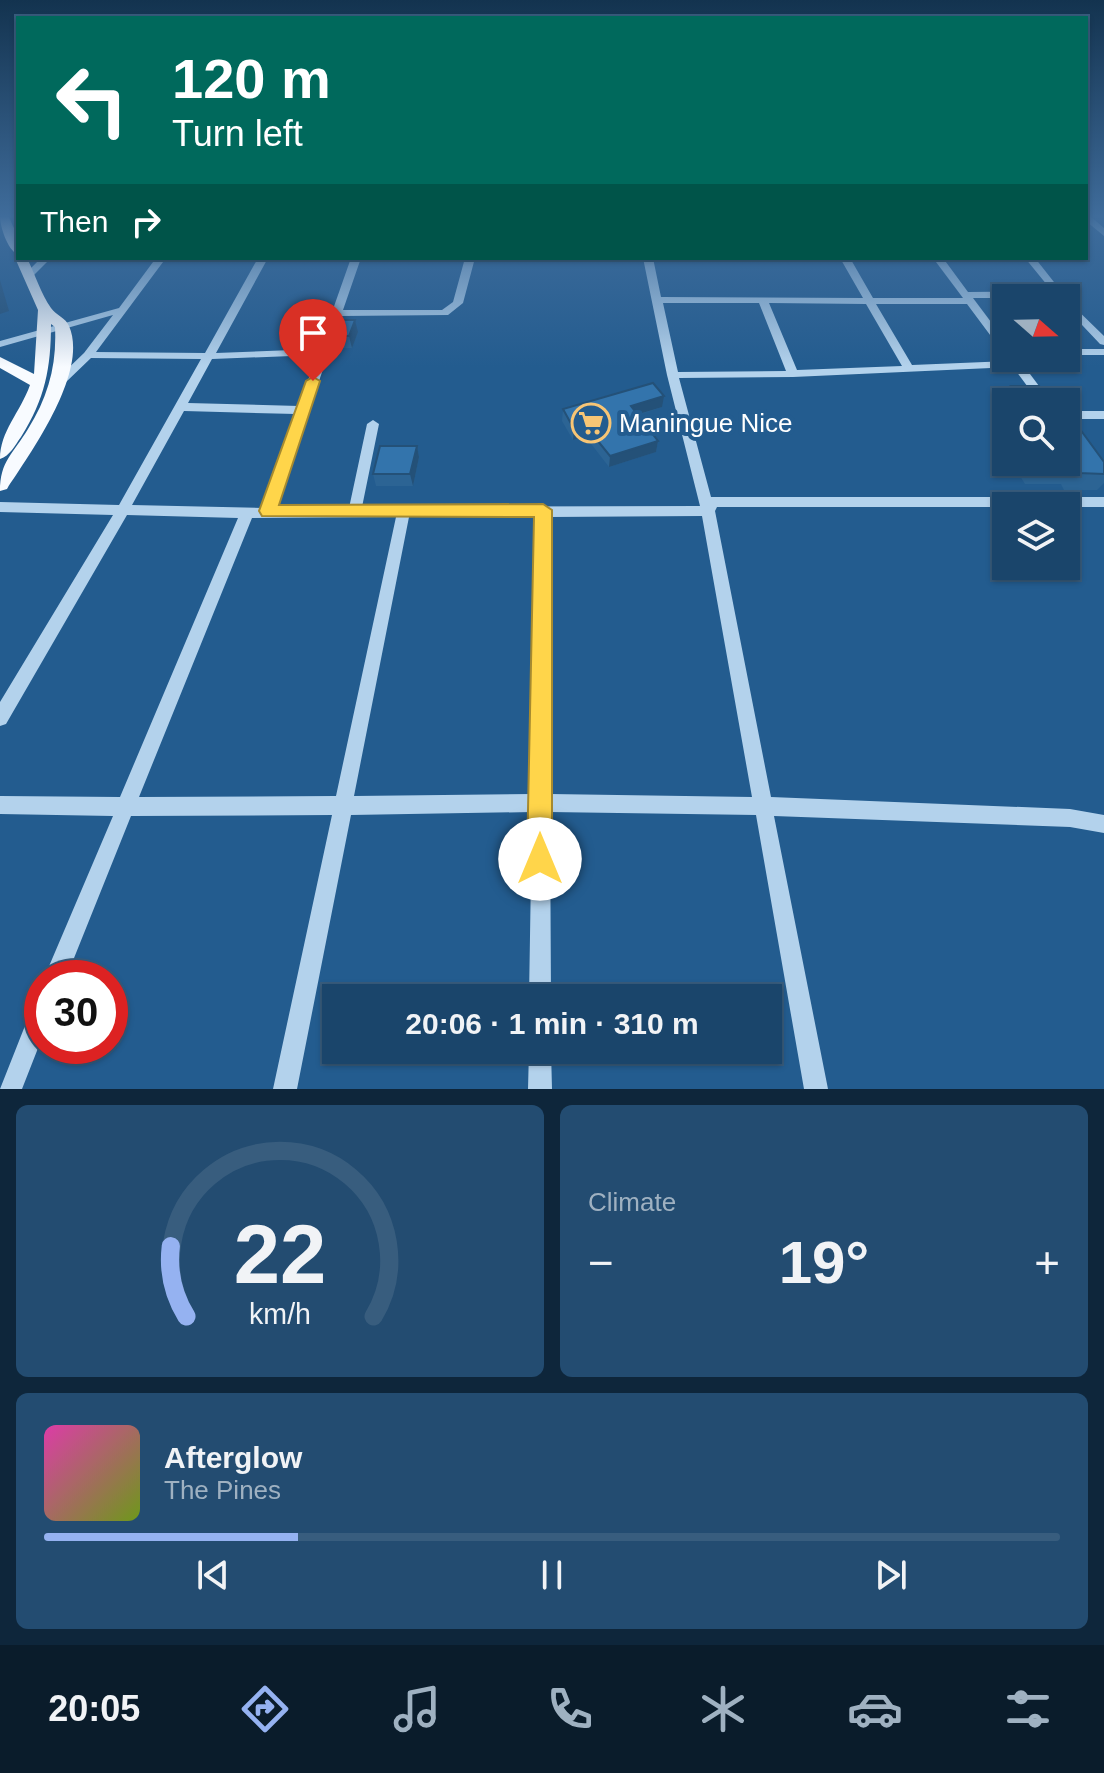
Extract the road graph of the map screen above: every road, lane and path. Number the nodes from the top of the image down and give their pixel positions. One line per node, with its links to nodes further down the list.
1 (25, 266): 11 (main road)
2 (38, 266): 11 (street)
3 (155, 266): 19 (street)
4 (259, 266): 31 (street)
5 (353, 266): 20 (street)
6 (468, 266): 20 (street)
7 (649, 266): 15 (street)
8 (849, 266): 16 (street)
9 (944, 266): 13 (street)
10 (1036, 266): 12 (street)
11 (29, 275): 18 (main road)
12 (1051, 284)
13 (968, 298): 14 (street); 16 (street); 23 (street)
14 (992, 298)
15 (656, 300): 17 (street); 37 (street)
16 (868, 300): 17 (street); 34 (street)
17 (764, 303): 36 (street)
18 (45, 310): 22 (main road); 24 (main road)
19 (121, 310): 22 (street); 30 (street)
20 (338, 313): 27 (street)
21 (1080, 317): 25 (street)
22 (62, 326): 24 (street); 38 (main road)
23 (992, 330)
24 (43, 331): 26 (street); 39 (main road)
25 (1104, 342)
26 (0, 344)
27 (323, 352): 31 (street); 42 (street)
28 (1080, 352): 29 (street)
29 (1104, 352)
30 (88, 355): 31 (street); 38 (street)
31 (208, 356): 41 (street)
32 (0, 362): 39 (main road)
33 (992, 362): 34 (street)
34 (908, 367): 36 (street)
35 (1022, 372): 40 (street)
36 (793, 374): 37 (street)
37 (673, 375): 55 (street)
38 (61, 381): 47 (main road)
39 (40, 384): 46 (main road)
40 (1034, 388)
41 (181, 407): 42 (street); 50 (street)
42 (303, 410): 53 (street)
43 (1080, 415): 44 (street)
44 (1104, 415)
45 (373, 424): 51 (street)
46 (0, 453)
47 (0, 484)
48 (1104, 502): 55 (street)
49 (0, 507): 50 (street)
50 (124, 508): 56 (street); 57 (street)
51 (355, 510): 53 (street); 54 (street)
52 (543, 510): 54 (street); 55 (street); 58 (street)
53 (268, 511): 56 (street)
54 (404, 511): 61 (street)
55 (708, 511): 60 (street)
56 (247, 513): 62 (street)
57 (0, 718)
58 (540, 803): 60 (street); 61 (street); 65 (street)
59 (0, 805): 62 (street)
60 (761, 806): 63 (street); 71 (street)
61 (341, 807): 62 (street); 69 (street)
62 (125, 808): 64 (street)
63 (1104, 824)
64 (62, 960)
65 (540, 984)
66 (24, 1055): 68 (street)
67 (540, 1064): 70 (street)
68 (10, 1089)
69 (285, 1089)
70 (540, 1089)
71 (816, 1089)

